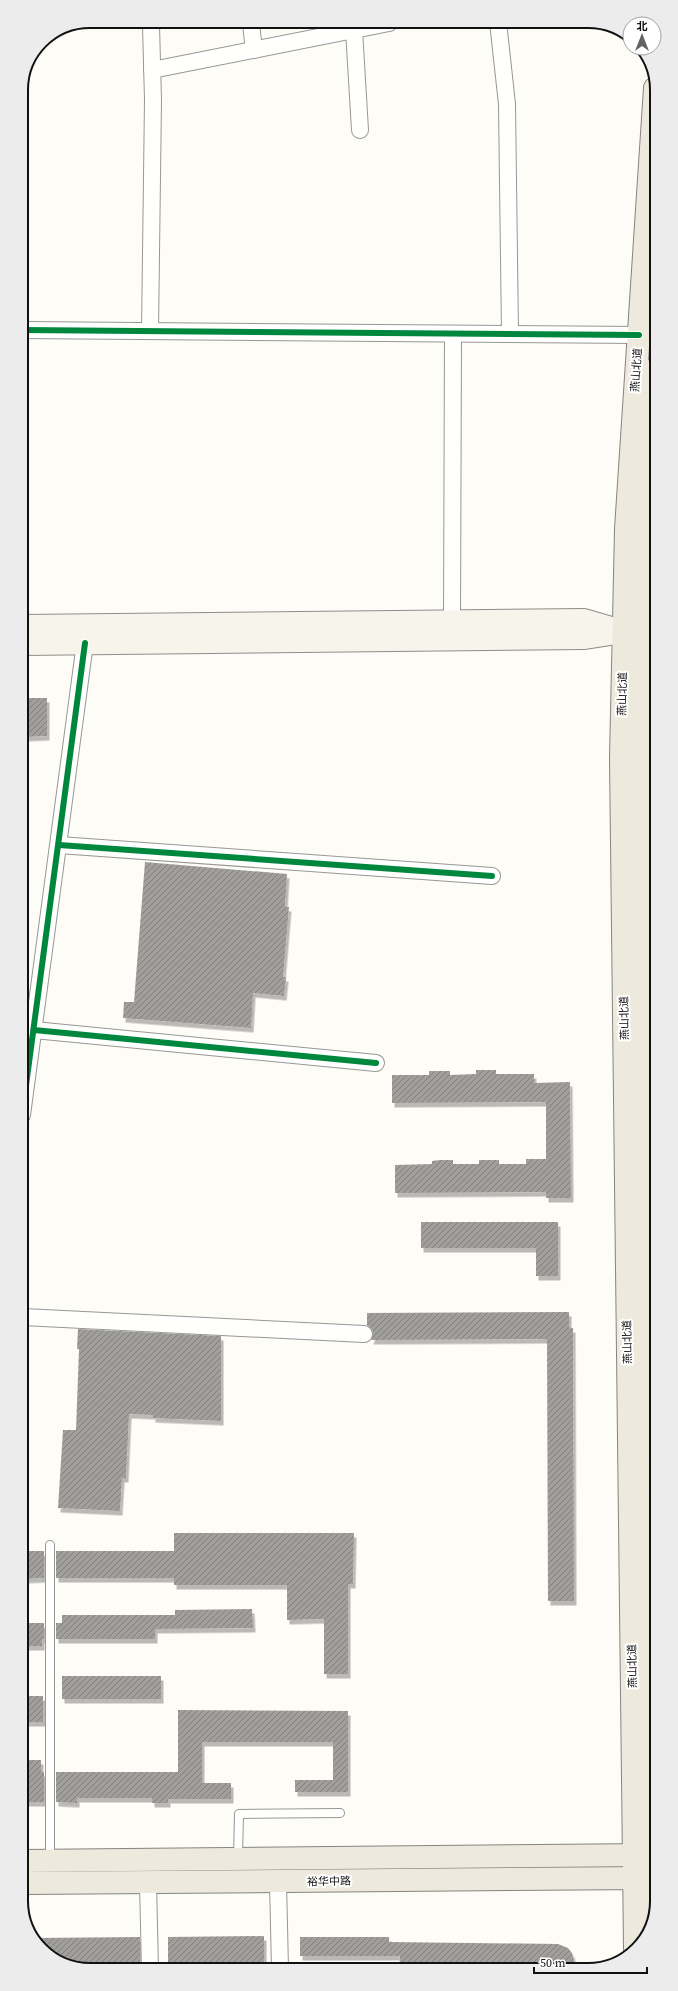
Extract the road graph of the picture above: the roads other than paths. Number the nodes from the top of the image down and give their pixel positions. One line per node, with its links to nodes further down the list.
1 (151, 28): 6 (street)
2 (251, 28): 5 (street)
3 (499, 28): 12 (street)
4 (345, 29): 5 (street); 7 (street)
5 (254, 50): 6 (street)
6 (152, 70): 10 (street)
7 (360, 130)
8 (650, 165): 13 (main road, 燕山北道)
9 (28, 330): 10 (street)
10 (150, 331): 11 (street)
11 (453, 334): 12 (street); 15 (street)
12 (510, 334): 13 (street)
13 (639, 335): 17 (main road, 燕山北道)
14 (650, 436): 17 (main road, 燕山北道)
15 (452, 620): 16 (main road); 17 (main road)
16 (28, 626)
17 (640, 632): 18 (main road); 25 (main road, 燕山北道); 32 (main road, 燕山北道)
18 (85, 643): 19 (main road); 20 (street)
19 (28, 644)
20 (59, 845): 21 (street); 22 (street)
21 (492, 876)
22 (34, 1030): 23 (street); 24 (street)
23 (376, 1063)
24 (28, 1072)
25 (649, 1110): 26 (main road, 燕山北道)
26 (650, 1230)
27 (28, 1317): 28 (street)
28 (364, 1334)
29 (50, 1545): 34 (lane)
30 (650, 1655): 32 (main road, 燕山北道)
31 (340, 1813): 33 (lane)
32 (647, 1855): 33 (main road); 36 (main road, 燕山北道)
33 (238, 1858): 34 (main road)
34 (50, 1860): 35 (main road)
35 (28, 1861)
36 (647, 1878): 37 (main road, 裕华中路); 40 (main road, 燕山北道); 41 (main road, 燕山北道)
37 (278, 1881): 38 (main road, 裕华中路); 43 (street)
38 (148, 1882): 39 (main road, 裕华中路); 42 (street)
39 (28, 1884)
40 (650, 1901)
41 (635, 1941)
42 (150, 1963)
43 (280, 1963)

